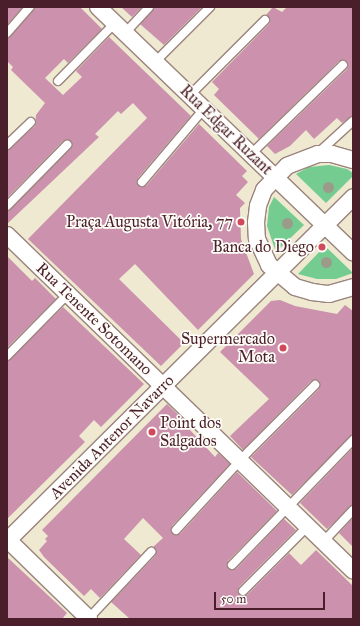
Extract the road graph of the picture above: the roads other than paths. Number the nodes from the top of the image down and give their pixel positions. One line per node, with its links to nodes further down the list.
1 (30, 7): 7 (lane)
2 (98, 7): 6 (street, Rua Edgar Ruzant)
3 (149, 7): 6 (lane)
4 (210, 7): 8 (lane)
5 (265, 20): 11 (lane)
6 (120, 28): 8 (street, Rua Edgar Ruzant); 10 (lane)
7 (7, 32)
8 (155, 62): 11 (street, Rua Edgar Ruzant)
9 (343, 65): 17 (lane)
10 (58, 81)
11 (190, 95): 12 (street, Rua Edgar Ruzant)
12 (204, 109): 17 (street, Rua Edgar Ruzant); 21 (lane)
13 (353, 121): 18 (lane)
14 (31, 122): 15 (lane)
15 (7, 145)
16 (67, 145): 23 (lane)
17 (251, 154): 20 (street, Rua Edgar Ruzant)
18 (318, 154): 19 (street); 20 (street)
19 (353, 160)
20 (274, 176): 24 (street, Rua Edgar Ruzant); 27 (street)
21 (142, 182)
22 (353, 197): 24 (street, Avenida Antenor Navarro)
23 (7, 206)
24 (325, 225): 26 (street, Rua Edgar Ruzant); 27 (street, Avenida Antenor Navarro)
25 (8, 239): 29 (street, Rua Tenente Sotomano)
26 (353, 252)
27 (276, 273): 28 (street); 32 (street, Avenida Antenor Navarro)
28 (353, 288)
29 (68, 294): 30 (lane); 32 (street, Rua Tenente Sotomano)
30 (7, 356)
31 (316, 385): 34 (lane)
32 (163, 386): 34 (street, Rua Tenente Sotomano); 39 (street, Avenida Antenor Navarro)
33 (353, 440): 35 (lane)
34 (240, 461): 35 (street, Rua Tenente Sotomano); 38 (lane)
35 (288, 507): 37 (street, Rua Tenente Sotomano); 42 (lane)
36 (353, 510): 40 (lane)
37 (308, 526): 40 (street, Rua Tenente Sotomano); 44 (lane)
38 (176, 530)
39 (7, 540): 45 (street)
40 (323, 542): 43 (street, Rua Tenente Sotomano)
41 (151, 552): 45 (lane)
42 (232, 565)
43 (353, 570)
44 (243, 591)
45 (89, 619)

